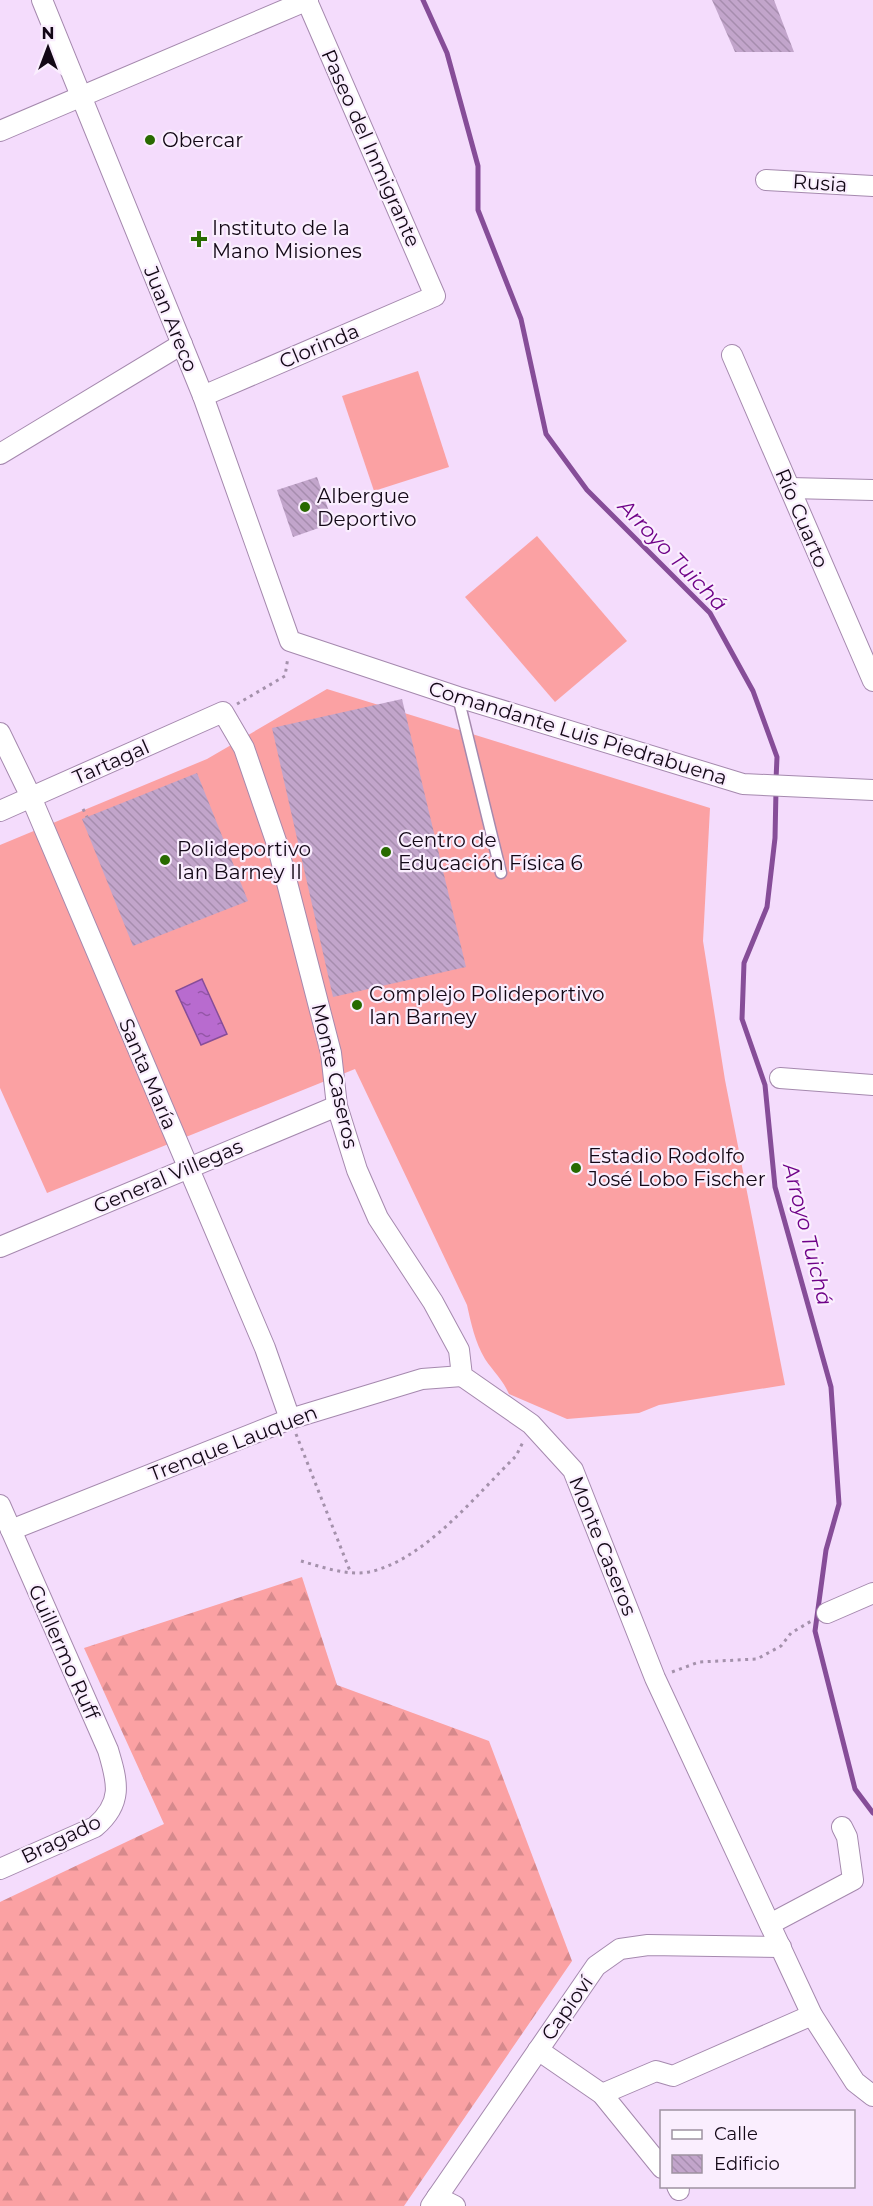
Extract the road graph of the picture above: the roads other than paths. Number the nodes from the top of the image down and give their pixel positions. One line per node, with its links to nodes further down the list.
1 (42, 0): 3 (street, Juan Areco)
2 (307, 0): 3 (street); 7 (street, Paseo del Inmigrante)
3 (79, 96): 4 (street); 8 (street, Juan Areco)
4 (0, 131)
5 (766, 180): 6 (street, Rusia)
6 (873, 186)
7 (435, 296): 10 (street, Clorinda)
8 (182, 344): 10 (street, Juan Areco); 11 (street)
9 (732, 355): 12 (street, Río Cuarto)
10 (203, 396): 14 (street, Juan Areco)
11 (0, 454)
12 (790, 488): 13 (street); 15 (street, Río Cuarto)
13 (873, 490)
14 (290, 642): 16 (street, Comandante Luis Piedrabuena)
15 (873, 681)
16 (458, 697): 19 (street, Comandante Luis Piedrabuena); 22 (lane)
17 (223, 712): 20 (street, Tartagal); 25 (street, Monte Caseros)
18 (0, 733): 20 (street, Santa María)
19 (873, 790)
20 (31, 798): 21 (street, Tartagal); 26 (street, Santa María)
21 (0, 811)
22 (501, 873)
23 (780, 1078): 24 (street)
24 (873, 1085)
25 (338, 1106): 26 (street, General Villegas); 28 (street, Monte Caseros)
26 (187, 1167): 27 (street, General Villegas); 29 (street, Santa María)
27 (0, 1247)
28 (462, 1376): 29 (street, Trenque Lauquen); 37 (street, Monte Caseros)
29 (290, 1419): 31 (street, Trenque Lauquen)
30 (0, 1505): 31 (street, Guillermo Ruff)
31 (10, 1530): 34 (street, Guillermo Ruff)
32 (873, 1593): 33 (street)
33 (828, 1613)
34 (116, 1802): 36 (street, Bragado)
35 (842, 1827): 37 (street)
36 (0, 1869)
37 (770, 1924): 38 (street, Monte Caseros)
38 (781, 1947): 39 (street, Monte Caseros); 40 (street, Capioví)
39 (812, 2015): 41 (street); 42 (street, Monte Caseros)
40 (538, 2050): 41 (street); 44 (street, Capioví)
41 (602, 2094): 43 (street)
42 (873, 2096)
43 (660, 2166)
44 (434, 2201): 45 (street)
45 (455, 2206)

